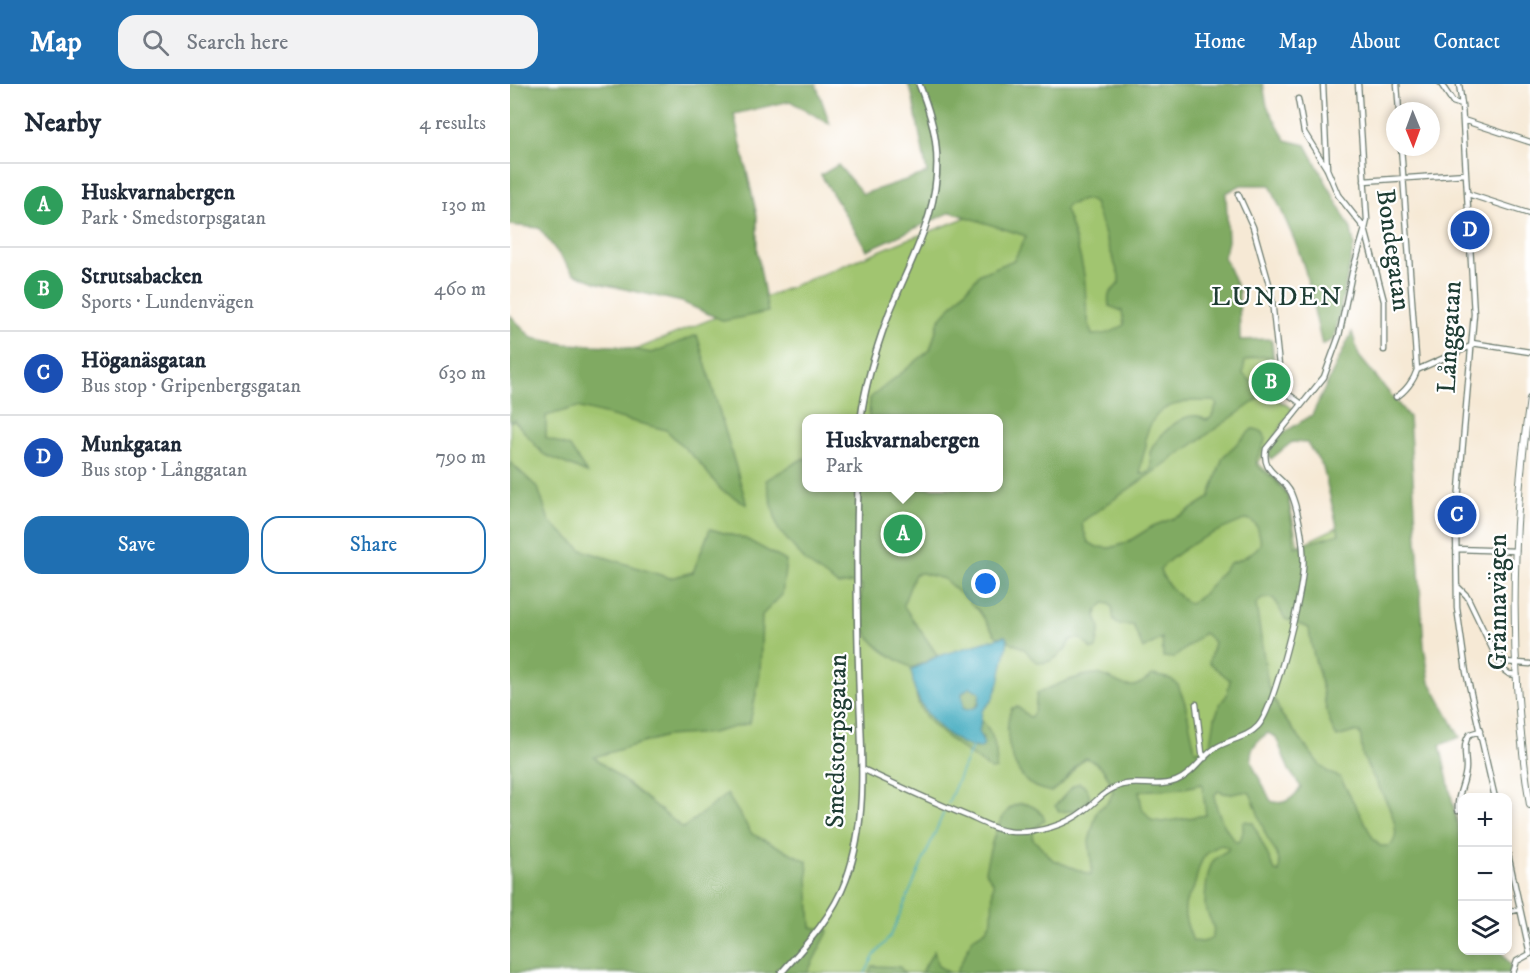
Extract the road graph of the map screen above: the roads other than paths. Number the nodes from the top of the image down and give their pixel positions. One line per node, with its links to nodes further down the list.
1 (919, 84): 28 (street)
2 (1323, 84): 13 (street)
3 (1358, 84): 16 (street, Bondegatan)
4 (1397, 84): 8 (street)
5 (1441, 84): 9 (street)
6 (1459, 84): 9 (street, Långgatan)
7 (1298, 99): 13 (street)
8 (1398, 102)
9 (1462, 105): 10 (street, Långgatan)
10 (1463, 120): 11 (street); 14 (street, Långgatan)
11 (1530, 142)
12 (1402, 156): 15 (street)
13 (1327, 169): 20 (street)
14 (1466, 174): 15 (street); 18 (street, Långgatan)
15 (1404, 178): 16 (street); 24 (street)
16 (1364, 180): 20 (street, Bondegatan)
17 (1238, 194): 27 (street)
18 (1468, 194): 19 (street); 21 (street, Långgatan)
19 (1530, 214)
20 (1365, 229): 22 (street, Bondegatan); 27 (street)
21 (1472, 345): 23 (street); 24 (street); 30 (street, Långgatan)
22 (1384, 350)
23 (1530, 352)
24 (1417, 370): 25 (street)
25 (1396, 397)
26 (1530, 399): 31 (main road, Grännavägen)
27 (1302, 404): 39 (street)
28 (862, 414)
29 (858, 492): 40 (street, Smedstorpsgatan)
30 (1456, 549): 31 (street); 32 (street, Långgatan)
31 (1516, 551): 34 (main road, Grännavägen)
32 (1456, 586): 33 (street); 38 (street, Långgatan)
33 (1493, 647): 34 (street); 36 (street)
34 (1516, 663): 35 (street); 36 (main road, Grännavägen)
35 (1530, 664)
36 (1516, 675): 43 (main road, Grännavägen)
37 (1196, 705): 39 (street)
38 (1480, 731): 41 (street); 42 (street, Långgatan)
39 (1205, 758): 40 (street)
40 (862, 769): 48 (street, Smedstorpsgatan)
41 (1459, 793)
42 (1494, 793)
43 (1530, 805)
44 (1512, 883): 45 (street)
45 (1520, 909): 46 (street); 47 (street)
46 (1512, 911)
47 (1530, 954): 49 (street)
48 (781, 973)
49 (1513, 973)

